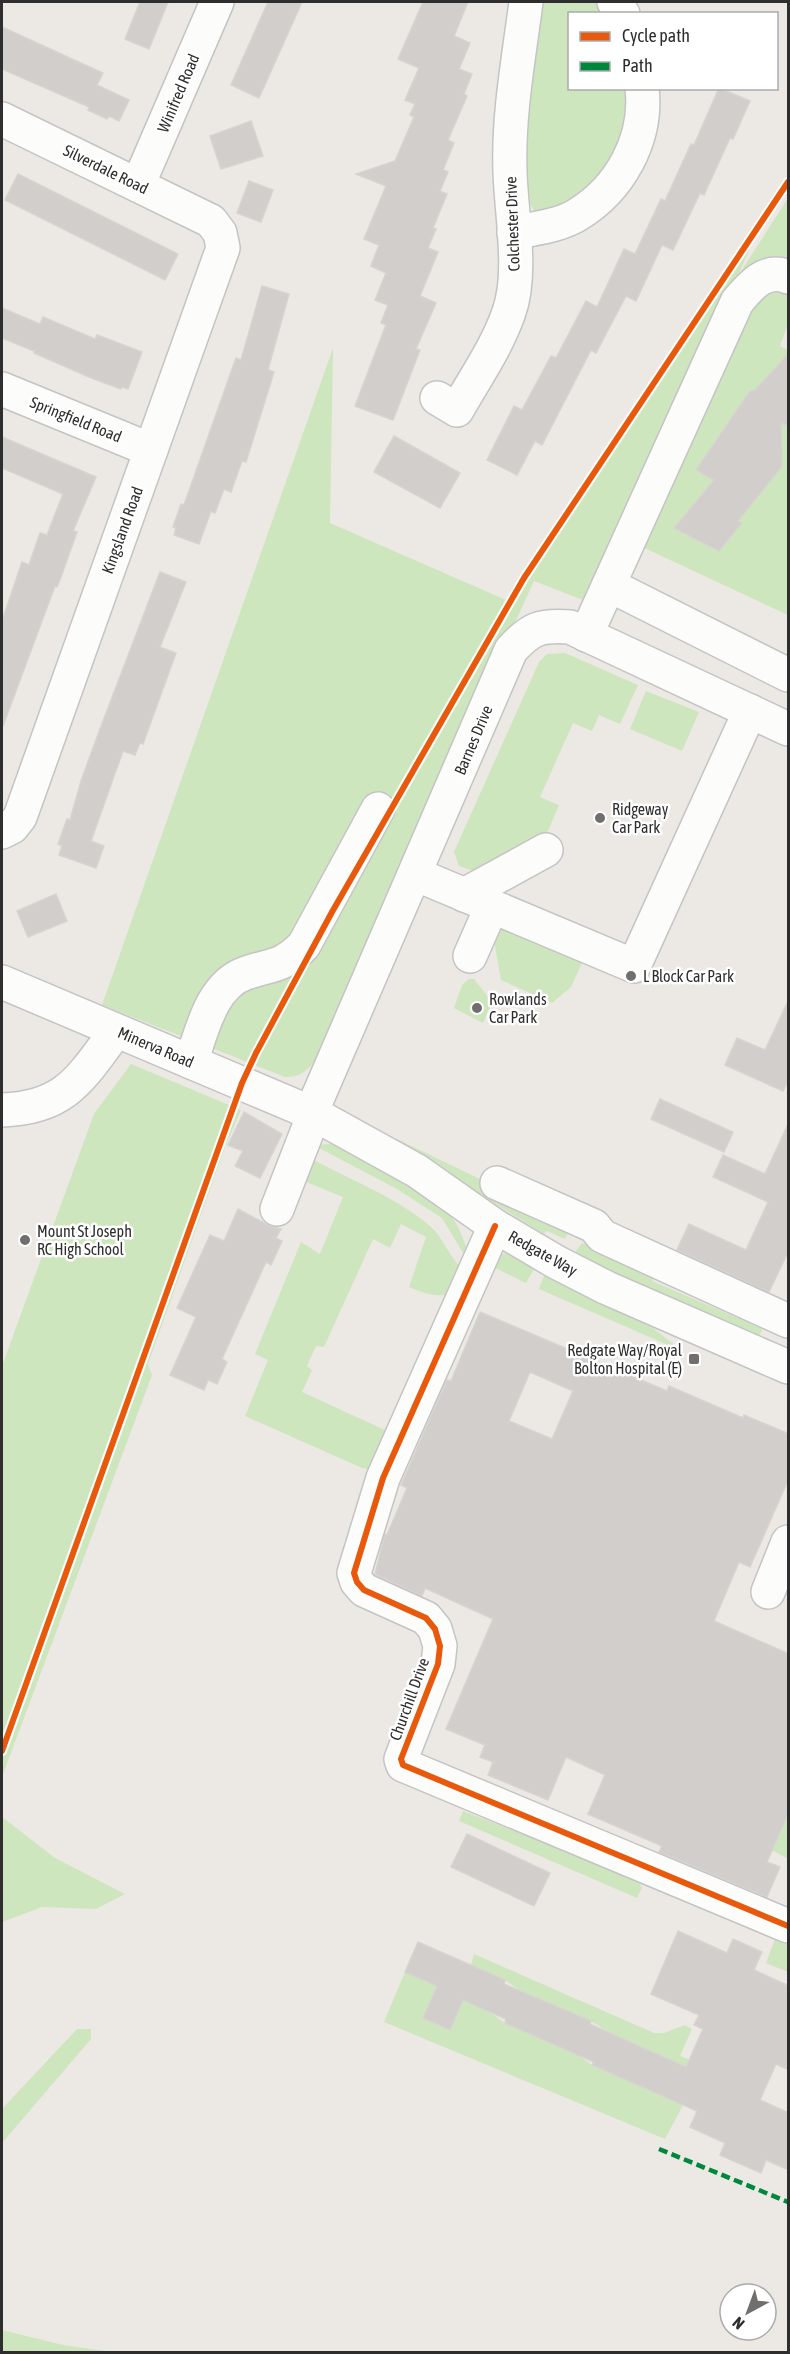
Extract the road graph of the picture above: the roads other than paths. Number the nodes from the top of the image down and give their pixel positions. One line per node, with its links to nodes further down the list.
1 (217, 2): 5 (street, Winifred Road)
2 (526, 2): 7 (street, Colchester Drive)
3 (642, 90): 7 (street)
4 (2, 119): 5 (street, Silverdale Road)
5 (138, 185): 6 (street, Silverdale Road)
6 (211, 221): 11 (street, Kingsland Road)
7 (514, 233): 10 (street, Colchester Drive)
8 (789, 277): 12 (street)
9 (2, 389): 11 (street, Springfield Road)
10 (437, 398)
11 (151, 450): 18 (street, Kingsland Road)
12 (609, 585): 13 (street); 14 (street)
13 (586, 635): 15 (street, Barnes Drive); 20 (street, Barnes Drive)
14 (789, 675)
15 (750, 711): 16 (street, Barnes Drive); 21 (street)
16 (789, 729)
17 (378, 809): 25 (street)
18 (2, 832)
19 (546, 850): 21 (street)
20 (415, 874): 21 (street); 27 (street, Barnes Drive)
21 (478, 900): 22 (street)
22 (470, 956)
23 (2, 982): 24 (street, Minerva Road)
24 (116, 1030): 25 (street, Minerva Road); 26 (street)
25 (191, 1062): 27 (street, Minerva Road)
26 (2, 1110)
27 (312, 1113): 29 (street, Barnes Drive); 30 (street, Redgate Way)
28 (497, 1183): 31 (street)
29 (277, 1209)
30 (495, 1226): 32 (street, Redgate Way); 35 (street, Churchill Drive)
31 (787, 1317): 32 (street)
32 (779, 1363)
33 (789, 1542): 34 (street)
34 (768, 1592)
35 (789, 1926)

